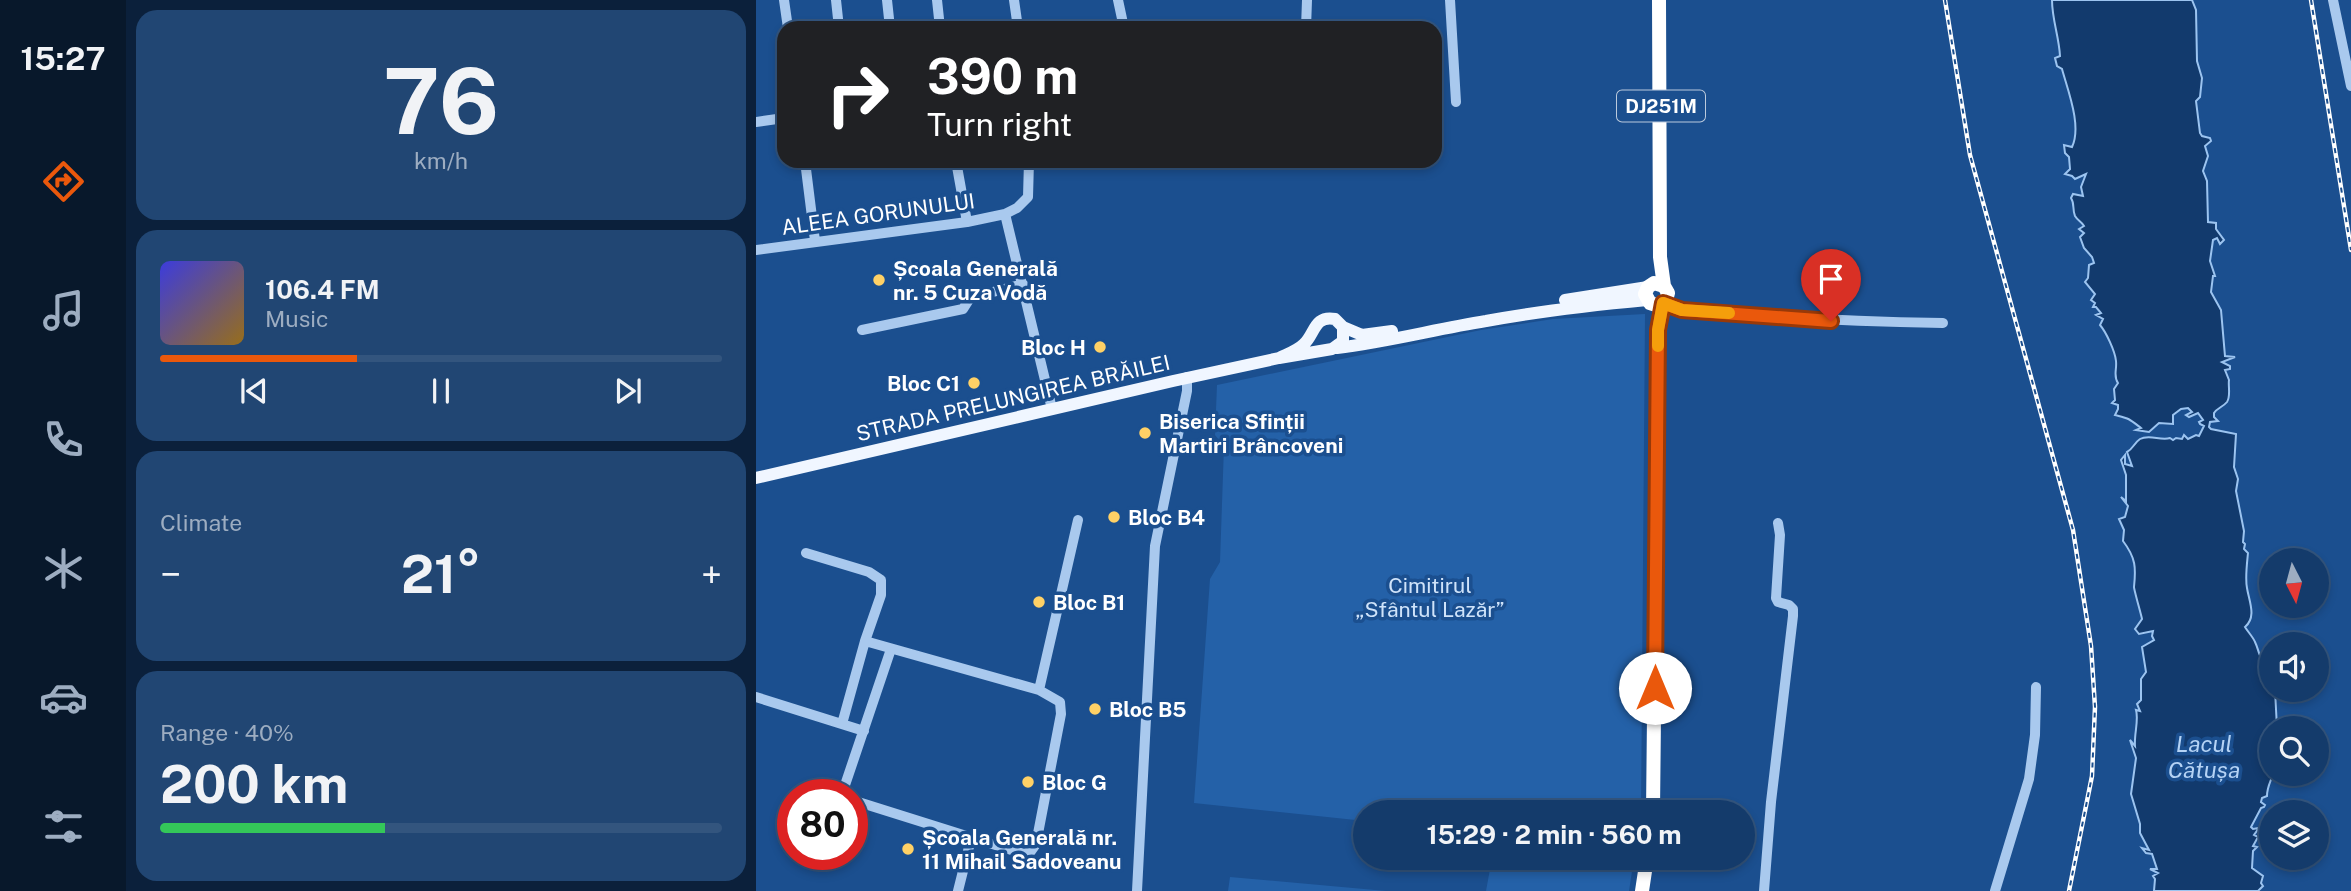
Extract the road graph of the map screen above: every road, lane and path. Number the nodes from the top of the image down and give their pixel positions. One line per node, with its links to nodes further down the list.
1 (784, 0): 11 (street)
2 (835, 0): 12 (street)
3 (887, 0): 13 (street)
4 (937, 0): 14 (street)
5 (1014, 0): 15 (street)
6 (1118, 0): 16 (street)
7 (1307, 0): 17 (street)
8 (1450, 0): 19 (street)
9 (1659, 0): 30 (highway, DJ251M)
10 (2333, 0): 18 (street)
11 (787, 21)
12 (838, 21)
13 (889, 21)
14 (939, 21)
15 (1017, 21)
16 (1122, 21)
17 (1306, 21)
18 (2351, 86)
19 (1456, 102)
20 (777, 119): 21 (street)
21 (756, 122)
22 (806, 168): 27 (street)
23 (957, 168): 26 (street)
24 (1029, 168): 25 (street)
25 (1005, 214): 26 (street, ALEEA GORUNULUI); 29 (street)
26 (967, 222): 27 (street, ALEEA GORUNULUI)
27 (816, 241): 28 (street, ALEEA GORUNULUI)
28 (756, 250)
29 (1023, 285): 33 (street); 38 (street)
30 (1654, 294): 31 (street); 32 (main road); 35 (main road, STRADA PRELUNGIREA BRĂILEI); 51 (highway)
31 (1943, 323)
32 (1343, 327): 34 (main road); 35 (main road)
33 (862, 330)
34 (1313, 334): 35 (main road); 36 (main road, STRADA PRELUNGIREA BRĂILEI)
35 (1332, 349): 36 (main road, STRADA PRELUNGIREA BRĂILEI)
36 (1279, 358): 37 (main road, STRADA PRELUNGIREA BRĂILEI)
37 (1187, 377): 38 (main road, STRADA PRELUNGIREA BRĂILEI); 56 (street)
38 (1052, 409): 39 (main road, STRADA PRELUNGIREA BRĂILEI)
39 (756, 475)
40 (1078, 520): 46 (street)
41 (1778, 523): 58 (street)
42 (806, 553): 43 (street)
43 (865, 641): 44 (street); 48 (street)
44 (891, 649): 46 (street); 49 (street)
45 (2036, 687): 59 (street)
46 (1039, 690): 53 (street)
47 (756, 697): 48 (street)
48 (842, 724): 49 (street)
49 (864, 731): 50 (street)
50 (847, 779)
51 (1653, 800)
52 (868, 805): 53 (street)
53 (971, 839): 55 (street)
54 (1645, 870): 57 (highway)
55 (958, 891)
56 (1137, 891)
57 (1642, 891)
58 (1764, 891)
59 (1995, 891)

